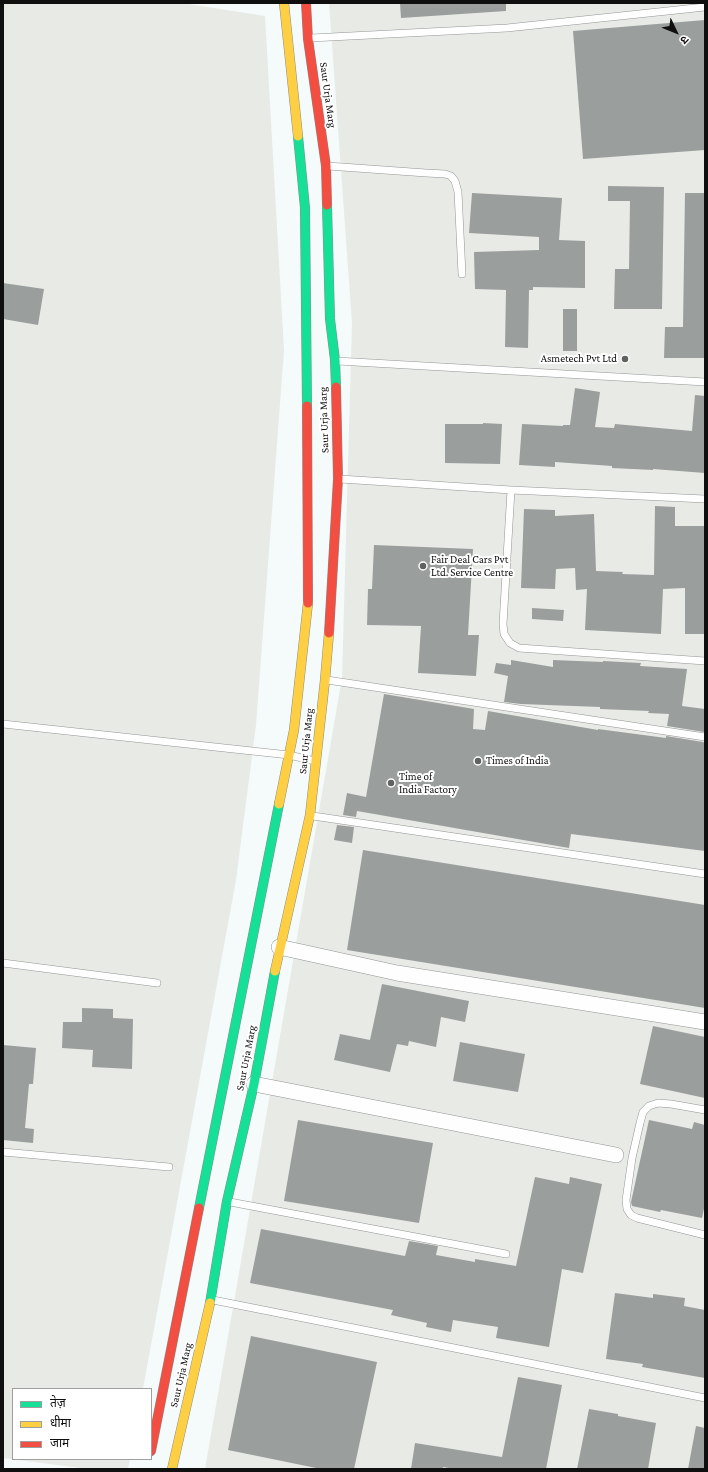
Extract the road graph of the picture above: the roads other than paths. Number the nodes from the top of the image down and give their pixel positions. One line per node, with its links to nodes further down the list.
1 (284, 3): 16 (street, Saur Urja Marg)
2 (306, 3): 4 (street, Saur Urja Marg)
3 (705, 7): 4 (lane)
4 (308, 38): 5 (street, Saur Urja Marg)
5 (326, 166): 6 (lane); 7 (street, Saur Urja Marg)
6 (462, 274)
7 (335, 360): 8 (lane); 9 (street, Saur Urja Marg)
8 (705, 382)
9 (338, 479): 10 (lane); 13 (street, Saur Urja Marg)
10 (511, 490): 11 (lane); 12 (lane)
11 (705, 499)
12 (705, 661)
13 (325, 680): 15 (lane); 17 (street, Saur Urja Marg)
14 (3, 724): 16 (lane)
15 (705, 737)
16 (289, 755): 17 (lane); 35 (street, Saur Urja Marg)
17 (315, 761): 18 (street, Saur Urja Marg)
18 (310, 815): 19 (lane); 20 (street, Saur Urja Marg)
19 (705, 874)
20 (279, 947): 23 (street); 24 (street, Saur Urja Marg)
21 (3, 963): 22 (lane)
22 (157, 983)
23 (705, 1022)
24 (254, 1084): 27 (street); 30 (street, Saur Urja Marg)
25 (705, 1110): 28 (lane)
26 (3, 1152): 29 (lane)
27 (616, 1155): 28 (lane)
28 (632, 1158): 31 (lane)
29 (169, 1167)
30 (227, 1201): 32 (lane); 33 (street, Saur Urja Marg)
31 (705, 1235)
32 (506, 1254)
33 (211, 1300): 34 (lane); 36 (street, Saur Urja Marg)
34 (705, 1398)
35 (152, 1446)
36 (172, 1469)

